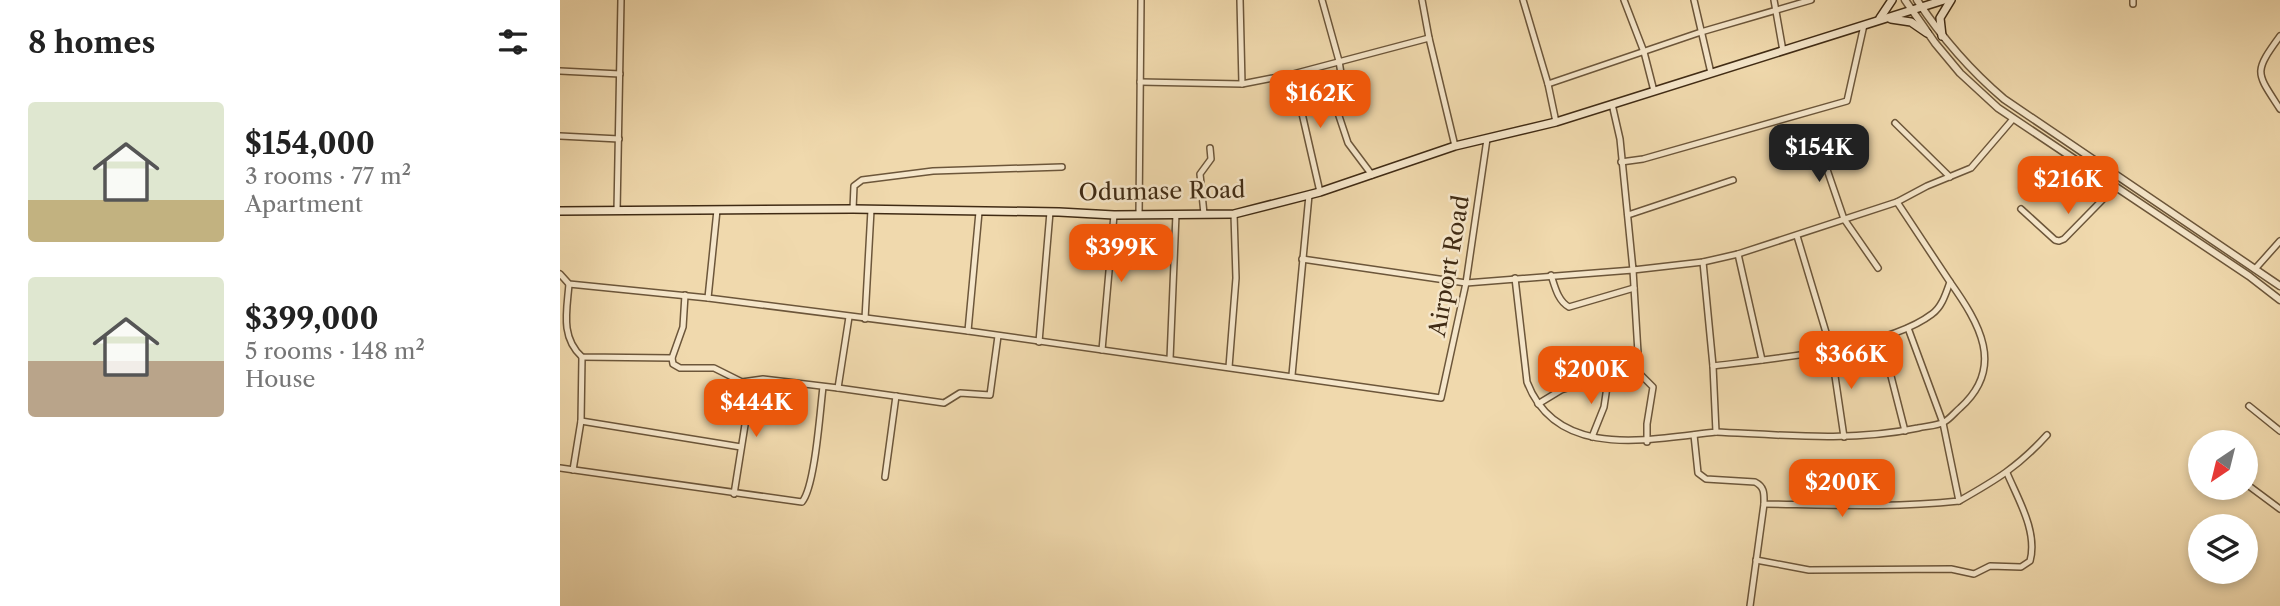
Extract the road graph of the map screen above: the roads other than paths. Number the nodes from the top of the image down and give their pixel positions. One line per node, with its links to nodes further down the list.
1 (621, 0): 30 (street)
2 (1140, 0): 32 (street)
3 (1240, 0): 33 (street)
4 (1322, 0): 27 (street)
5 (1422, 0): 24 (street)
6 (1523, 0): 34 (street)
7 (1624, 0): 26 (street)
8 (1694, 0): 20 (street)
9 (1774, 0): 16 (street)
10 (1811, 0): 16 (street)
11 (1892, 0): 18 (main road)
12 (1905, 0): 17 (street)
13 (1944, 0): 15 (main road, Odumase Road)
14 (1951, 0): 22 (main road)
15 (1919, 4): 17 (main road, Odumase Road); 22 (street)
16 (1774, 10): 20 (street); 25 (street)
17 (1911, 10): 18 (main road, Odumase Road); 21 (street)
18 (1880, 19): 19 (main road, Odumase Road); 21 (main road)
19 (1864, 23): 25 (main road, Odumase Road); 47 (street)
20 (1700, 32): 26 (street); 29 (street)
21 (1927, 33): 38 (street)
22 (1942, 36): 55 (street)
23 (2280, 36): 37 (street)
24 (1429, 38): 27 (street); 44 (street)
25 (1783, 51): 29 (main road, Odumase Road)
26 (1644, 52): 34 (street); 35 (street)
27 (1339, 61): 31 (street); 49 (street)
28 (560, 71): 30 (street)
29 (1711, 73): 35 (main road, Odumase Road)
30 (620, 74): 42 (street)
31 (1293, 74): 33 (street); 53 (street)
32 (1140, 82): 33 (street); 71 (street)
33 (1242, 84)
34 (1548, 84): 39 (street)
35 (1654, 91): 36 (main road, Odumase Road)
36 (1612, 103): 39 (main road, Odumase Road); 47 (street)
37 (2280, 109)
38 (2013, 119): 50 (street); 52 (street)
39 (1556, 122): 43 (main road, Odumase Road)
40 (1895, 123): 50 (street)
41 (560, 136): 42 (street)
42 (619, 139): 64 (street)
43 (1487, 139): 44 (main road, Odumase Road); 87 (street, Airport Road)
44 (1455, 146): 49 (main road, Odumase Road)
45 (1821, 146): 74 (street)
46 (1210, 149): 68 (street)
47 (1621, 162): 72 (street)
48 (1062, 167): 59 (street)
49 (1372, 175): 53 (main road, Odumase Road)
50 (1950, 177): 56 (street)
51 (1733, 180): 72 (street)
52 (2115, 187): 57 (street); 60 (street)
53 (1320, 192): 54 (main road, Odumase Road)
54 (1309, 195): 69 (main road, Odumase Road); 78 (street)
55 (2148, 197): 57 (street); 58 (street)
56 (1897, 202): 74 (street); 86 (street)
57 (2143, 206): 73 (street)
58 (2163, 207): 73 (street); 81 (street)
59 (853, 209): 61 (main road, Odumase Road); 62 (main road, Odumase Road)
60 (2021, 209)
61 (718, 210): 64 (main road, Odumase Road); 92 (street)
62 (871, 210): 65 (main road, Odumase Road); 95 (street)
63 (560, 211): 64 (main road, Odumase Road)
64 (617, 211)
65 (979, 212): 66 (main road, Odumase Road); 98 (street)
66 (1050, 212): 70 (main road, Odumase Road); 101 (street)
67 (1176, 214): 68 (main road, Odumase Road); 71 (main road, Odumase Road); 106 (street)
68 (1204, 214): 69 (main road, Odumase Road)
69 (1234, 214): 109 (street)
70 (1114, 215): 71 (main road, Odumase Road); 103 (street)
71 (1139, 215)
72 (1628, 215): 82 (street)
73 (2157, 215): 93 (street)
74 (1844, 219): 75 (street); 80 (street)
75 (1797, 236): 77 (street); 102 (street)
76 (2280, 241): 81 (street)
77 (1738, 254): 79 (street); 107 (street)
78 (1302, 260): 87 (street); 111 (street)
79 (1703, 262): 82 (street); 108 (street)
80 (1878, 268)
81 (2255, 269): 89 (street)
82 (1633, 270): 84 (street); 90 (street)
83 (560, 274): 88 (street)
84 (1551, 275): 85 (street); 90 (street)
85 (1515, 278): 87 (street); 117 (street)
86 (1950, 282): 97 (street); 120 (street)
87 (1466, 283): 111 (street, Airport Road)
88 (569, 284): 91 (street); 96 (street)
89 (2280, 286)
90 (1634, 288): 110 (street)
91 (685, 295): 92 (street); 105 (street)
92 (708, 298): 94 (street)
93 (2280, 300)
94 (849, 317): 95 (street); 115 (street)
95 (865, 319): 98 (street)
96 (563, 323): 104 (street)
97 (1908, 328): 100 (street); 120 (street)
98 (968, 331): 99 (street)
99 (998, 336): 101 (street); 116 (street)
100 (1881, 337): 102 (street); 121 (street)
101 (1039, 342): 103 (street)
102 (1831, 349): 107 (street); 127 (street)
103 (1102, 350): 106 (street)
104 (582, 357): 105 (street); 119 (street)
105 (672, 358): 113 (street)
106 (1170, 359): 109 (street)
107 (1762, 360): 108 (street)
108 (1713, 366): 123 (street)
109 (1229, 367): 111 (street)
110 (1634, 368): 112 (street); 128 (street)
111 (1292, 376)
112 (1608, 380): 117 (street); 126 (street)
113 (752, 381): 114 (street); 129 (street)
114 (822, 387): 115 (street); 135 (street)
115 (838, 388): 116 (street)
116 (896, 396): 133 (street)
117 (1538, 404): 126 (street)
118 (2249, 406): 122 (street)
119 (581, 421): 129 (street); 131 (street)
120 (1943, 423): 121 (street); 136 (street)
121 (1905, 431): 127 (street)
122 (2280, 431)
123 (1716, 432): 124 (street); 127 (street)
124 (1694, 435): 128 (street); 137 (street)
125 (2047, 435): 132 (street)
126 (1592, 436): 128 (street)
127 (1844, 437)
128 (1647, 442)
129 (741, 447): 135 (street)
130 (560, 468): 131 (street)
131 (573, 470): 135 (street)
132 (2007, 473): 136 (street); 139 (street)
133 (885, 477)
134 (2258, 492): 138 (street)
135 (734, 494)
136 (1959, 501): 137 (street)
137 (1764, 504): 139 (street)
138 (2280, 509)
139 (1756, 560): 140 (street)
140 (1750, 606)

